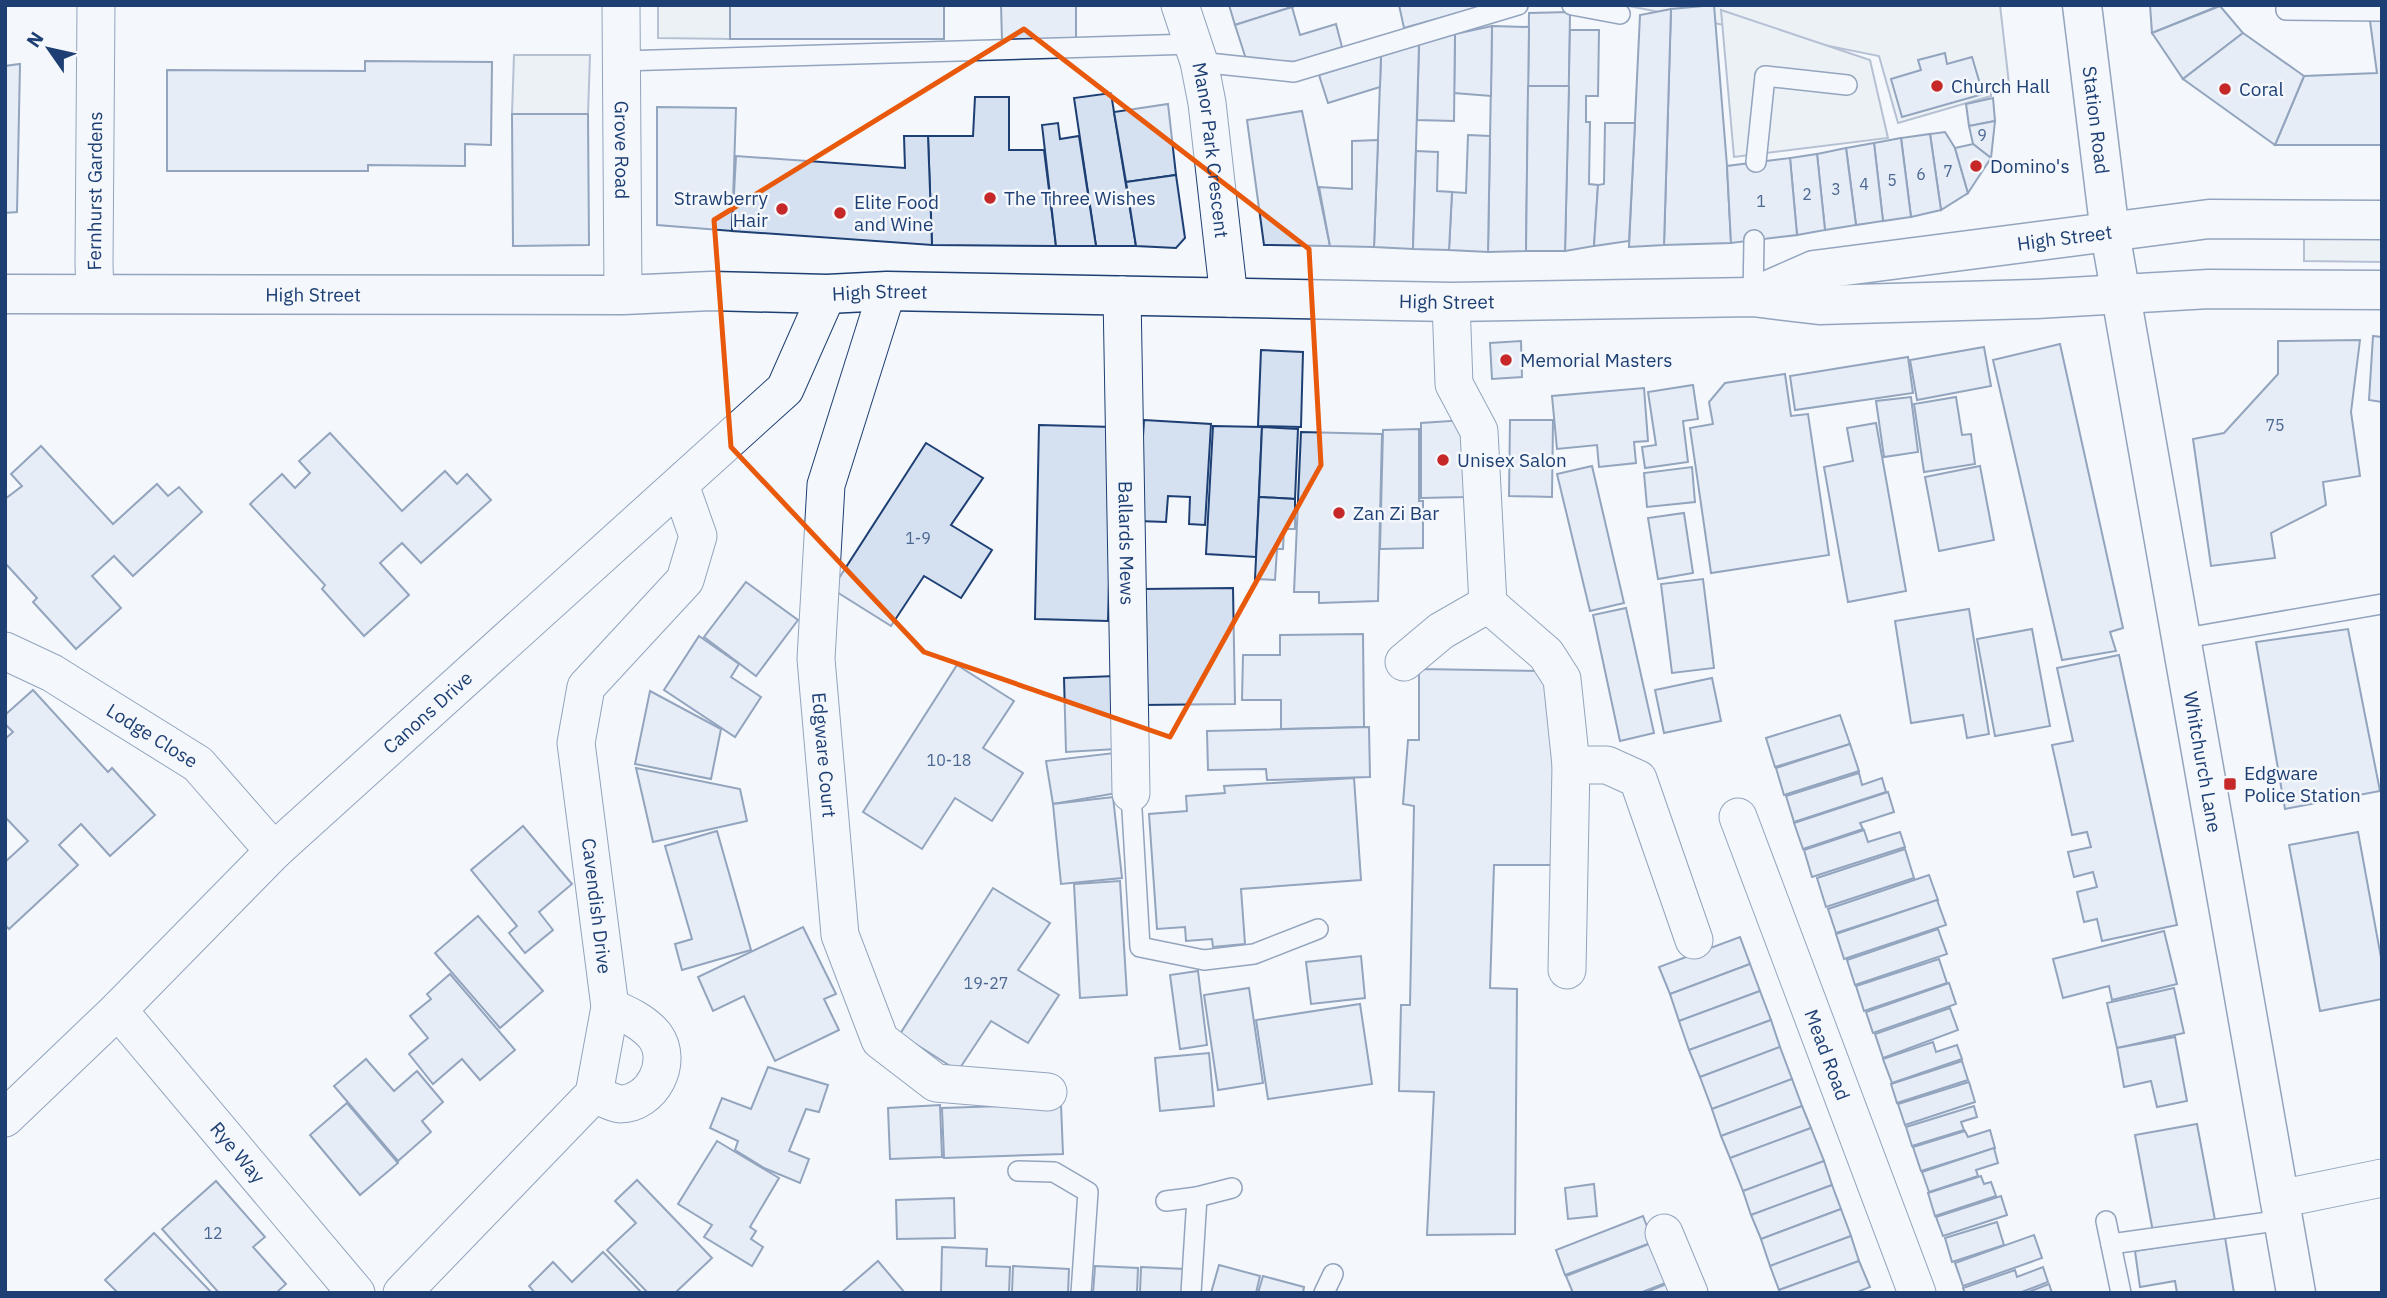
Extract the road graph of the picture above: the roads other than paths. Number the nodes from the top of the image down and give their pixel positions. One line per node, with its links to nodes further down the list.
1 (96, 5): 20 (street, Fernhurst Gardens)
2 (621, 5): 11 (street, Grove Road)
3 (1180, 5): 10 (street, Manor Park Crescent)
4 (1518, 5): 10 (lane)
5 (1572, 5): 9 (lane)
6 (2082, 5): 15 (main road, Station Road)
7 (2286, 5): 8 (lane)
8 (2382, 11)
9 (1620, 14)
10 (1196, 53): 11 (lane); 26 (street, Manor Park Crescent)
11 (621, 61): 23 (street, Grove Road)
12 (1847, 85): 13 (lane)
13 (1756, 162)
14 (2382, 220): 15 (main road, High Street)
15 (2110, 233): 22 (main road, Whitchurch Lane); 25 (main road, High Street)
16 (1754, 240): 25 (lane)
17 (2382, 290): 22 (main road, High Street)
18 (887, 291): 21 (main road, High Street); 24 (main road, High Street); 43 (street, Edgware Court)
19 (5, 294): 20 (main road, High Street)
20 (95, 294): 23 (main road, High Street)
21 (827, 294): 23 (main road, High Street); 28 (street, Canons Drive)
22 (2119, 294): 25 (main road, High Street); 31 (main road, Whitchurch Lane)
23 (624, 295)
24 (1122, 295): 26 (main road, High Street); 35 (street, Ballards Mews)
25 (1753, 297): 27 (main road, High Street)
26 (1229, 298): 27 (main road, High Street)
27 (1451, 302): 29 (street)
28 (680, 485): 37 (street, Canons Drive); 41 (street, Cavendish Drive)
29 (1488, 604): 33 (street); 34 (street)
30 (2382, 604): 31 (lane)
31 (2180, 639): 51 (main road, Whitchurch Lane)
32 (5, 651): 37 (street, Lodge Close)
33 (1404, 662)
34 (1571, 765): 39 (street); 40 (street)
35 (1131, 793): 38 (lane)
36 (1738, 817): 62 (street, Mead Road)
37 (274, 851): 42 (street, Canons Drive)
38 (1318, 929)
39 (1693, 940)
40 (1567, 970)
41 (610, 1007): 44 (street, Cavendish Drive); 44 (street)
42 (118, 1010): 45 (street, Canons Drive); 56 (street, Rye Way)
43 (1048, 1092)
44 (594, 1094): 57 (street)
45 (5, 1118)
46 (1018, 1171): 58 (lane)
47 (2382, 1178): 51 (street)
48 (1232, 1188): 49 (lane)
49 (1197, 1197): 50 (lane); 59 (lane)
50 (1166, 1201)
51 (2281, 1210): 54 (lane); 64 (main road, Whitchurch Lane)
52 (2106, 1221): 54 (lane)
53 (1664, 1233): 61 (street)
54 (2111, 1244): 63 (lane)
55 (1333, 1274): 60 (lane)
56 (356, 1293)
57 (402, 1293)
58 (1081, 1293)
59 (1191, 1293)
60 (1324, 1293)
61 (1689, 1293)
62 (1917, 1293)
63 (2121, 1293)
64 (2295, 1293)

